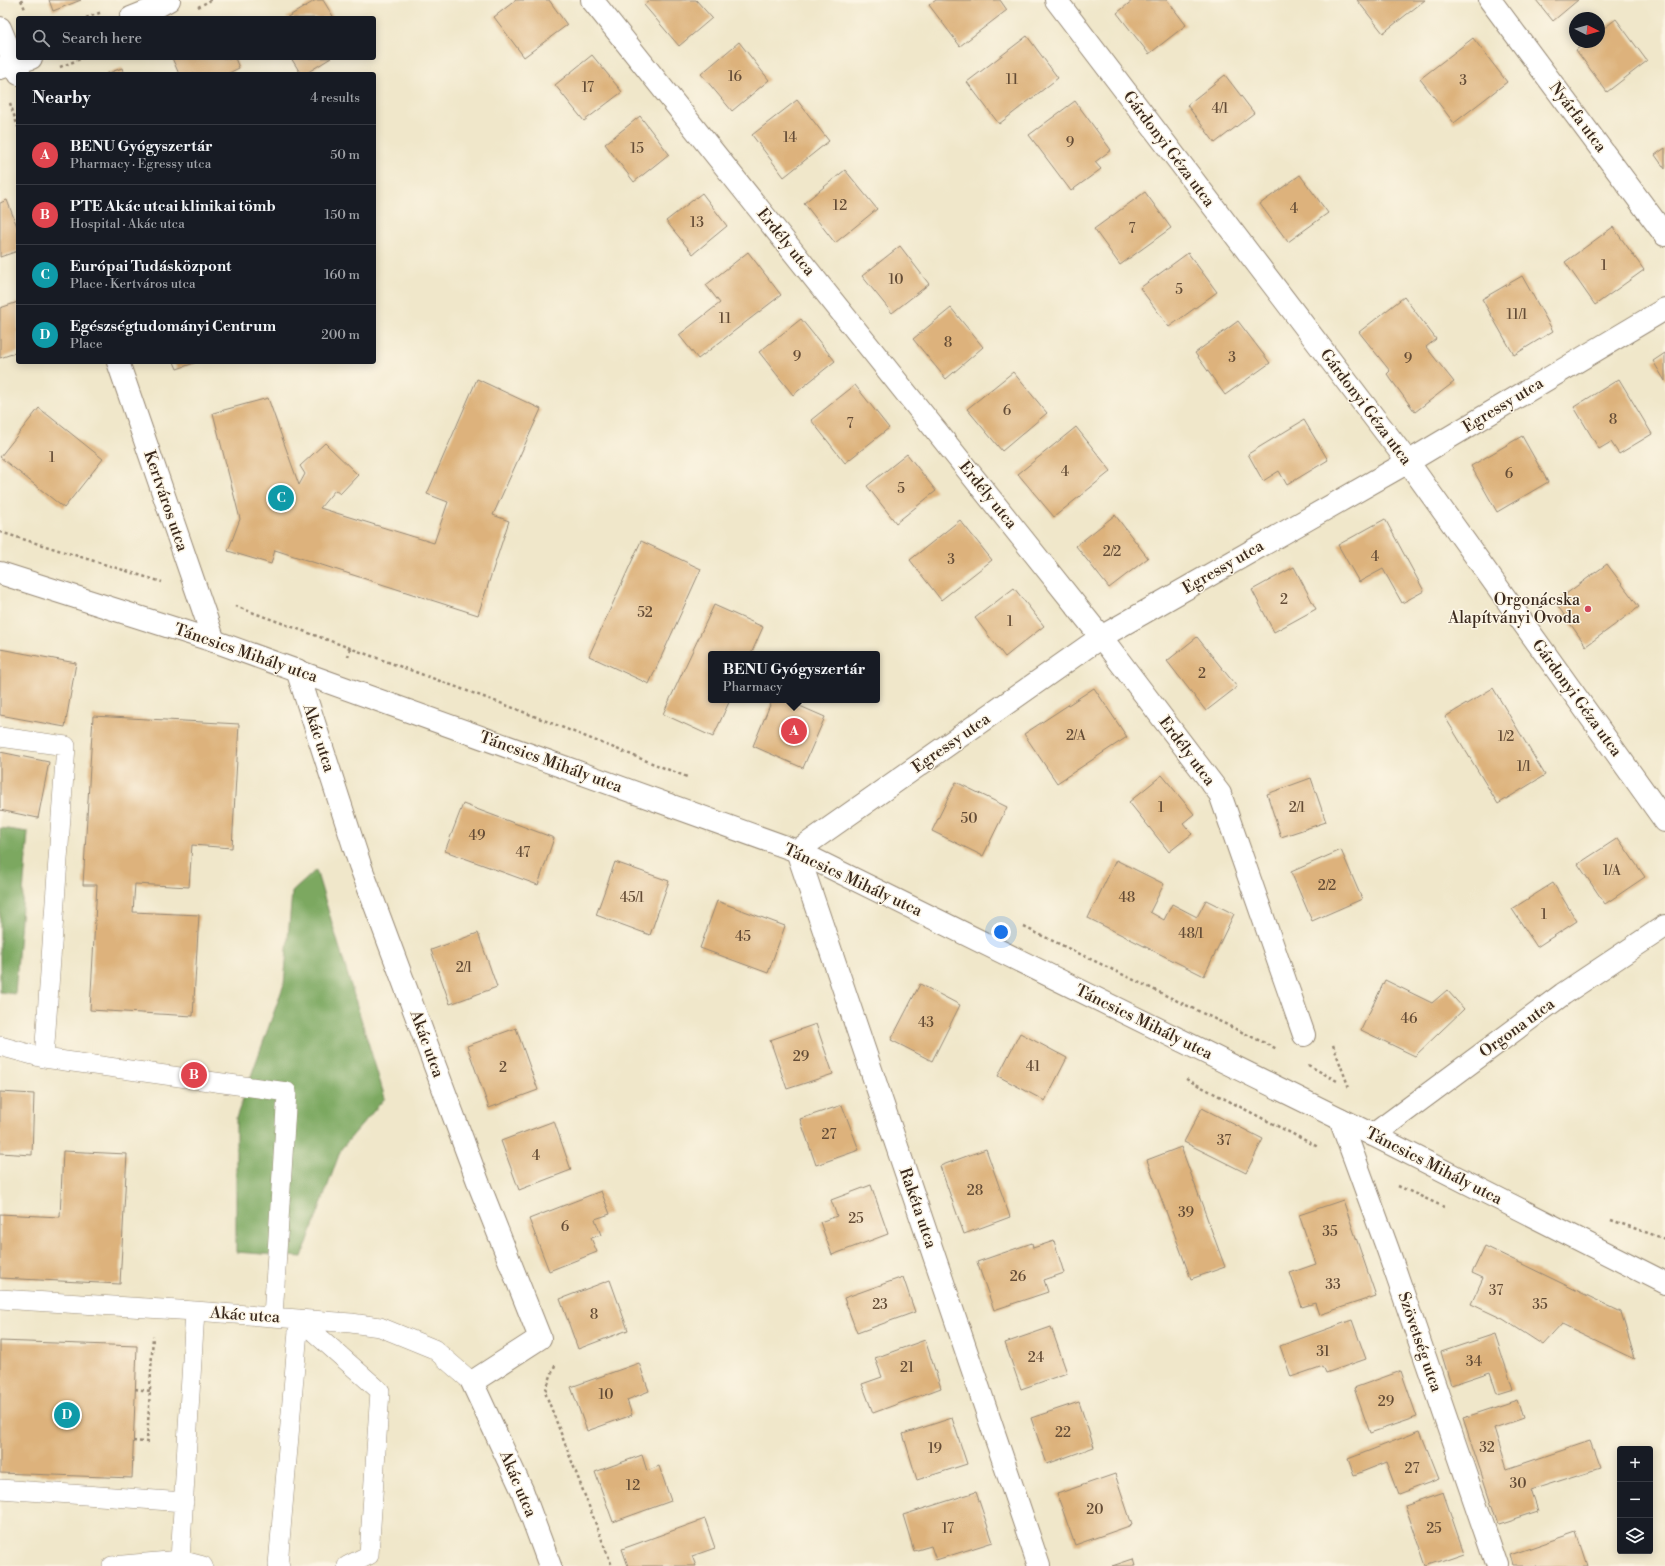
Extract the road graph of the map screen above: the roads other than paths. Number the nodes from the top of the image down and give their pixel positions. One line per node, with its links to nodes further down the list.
1 (169, 0): 5 (street)
2 (592, 0): 13 (street, Erdély utca)
3 (1056, 0): 11 (street, Gárdonyi Géza utca)
4 (1490, 0): 8 (street, Nyárfa utca)
5 (136, 16)
6 (0, 28): 7 (street)
7 (17, 66)
8 (1665, 235)
9 (1665, 309): 11 (street, Egressy utca)
10 (119, 364): 14 (street, Kertváros utca)
11 (1408, 462): 13 (street, Egressy utca); 17 (street, Gárdonyi Géza utca)
12 (0, 573): 14 (street, Táncsics Mihály utca)
13 (1101, 637): 18 (street, Egressy utca); 20 (street, Erdély utca)
14 (214, 641): 15 (street, Táncsics Mihály utca)
15 (297, 670): 18 (street, Táncsics Mihály utca); 30 (street, Akác utca)
16 (0, 737): 22 (lane)
17 (1665, 821)
18 (797, 851): 23 (street, Táncsics Mihály utca); 39 (street, Rakéta utca)
19 (1665, 926): 24 (street, Orgona utca)
20 (1304, 1035)
21 (0, 1046): 22 (lane)
22 (44, 1058): 28 (lane)
23 (1340, 1119): 24 (street, Táncsics Mihály utca); 40 (street, Szövetség utca)
24 (1373, 1135): 25 (street, Táncsics Mihály utca)
25 (1665, 1283)
26 (0, 1300): 27 (lane, Akác utca)
27 (195, 1311): 28 (lane, Akác utca); 32 (lane)
28 (273, 1317): 29 (lane, Akác utca)
29 (299, 1319): 30 (lane, Akác utca); 36 (lane); 37 (lane)
30 (472, 1382): 38 (street, Akác utca)
31 (0, 1489): 32 (lane)
32 (184, 1502): 33 (lane)
33 (180, 1560): 34 (lane); 35 (lane)
34 (112, 1566)
35 (203, 1566)
36 (277, 1566)
37 (347, 1566)
38 (550, 1566)
39 (1039, 1566)
40 (1497, 1566)

